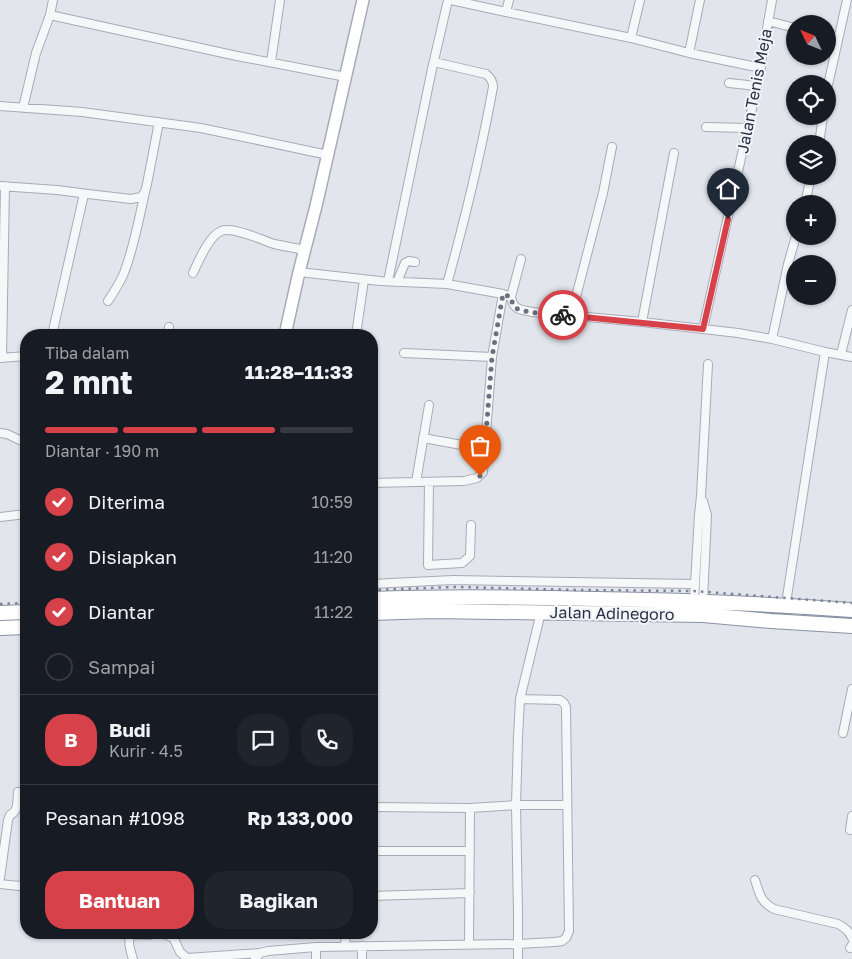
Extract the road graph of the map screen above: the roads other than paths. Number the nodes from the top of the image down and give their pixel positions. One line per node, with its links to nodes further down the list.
1 (53, 0): 11 (street)
2 (280, 0): 17 (street)
3 (363, 0): 21 (street)
4 (449, 0): 10 (street); 18 (street)
5 (509, 0): 10 (street)
6 (640, 0): 14 (street)
7 (700, 0): 16 (street)
8 (772, 0): 12 (street, Jalan Tenis Meja)
9 (848, 5): 15 (street)
10 (506, 12): 14 (street)
11 (50, 15): 17 (street); 25 (street)
12 (768, 21): 13 (street); 19 (street, Jalan Tenis Meja)
13 (786, 26)
14 (631, 38): 16 (street)
15 (838, 38): 20 (street)
16 (689, 54): 19 (street)
17 (271, 62): 21 (street)
18 (434, 62): 42 (street); 44 (street)
19 (760, 68): 23 (street, Jalan Tenis Meja)
20 (830, 75)
21 (346, 77): 31 (street)
22 (729, 83): 23 (street)
23 (757, 86): 28 (street, Jalan Tenis Meja)
24 (0, 106): 25 (street)
25 (23, 108): 26 (street)
26 (159, 122): 31 (street); 33 (street)
27 (706, 127): 28 (street)
28 (748, 128): 54 (street, Jalan Tenis Meja)
29 (612, 147): 49 (street)
30 (674, 153): 50 (street)
31 (328, 155): 36 (street)
32 (3, 186): 34 (street); 62 (street)
33 (145, 192): 34 (street); 47 (street)
34 (84, 194): 51 (street)
35 (793, 245): 55 (street)
36 (305, 250): 39 (street); 40 (street)
37 (521, 259): 46 (street)
38 (415, 262): 43 (street)
39 (299, 272): 41 (street); 52 (street)
40 (193, 273)
41 (364, 280): 42 (street); 53 (street)
42 (388, 281): 43 (street)
43 (396, 282): 44 (street)
44 (447, 284): 45 (street)
45 (503, 294): 46 (street); 60 (street)
46 (511, 297): 49 (street)
47 (108, 300)
48 (852, 310): 58 (street)
49 (571, 316): 50 (street)
50 (642, 322): 54 (street)
51 (53, 329)
52 (286, 329)
53 (357, 329)
54 (703, 329): 55 (street)
55 (772, 339): 57 (street)
56 (404, 352): 60 (street)
57 (824, 352): 58 (street); 82 (street)
58 (841, 354): 61 (street)
59 (20, 356): 62 (street)
60 (492, 357): 68 (street)
61 (852, 357)
62 (1, 358)
63 (708, 364): 72 (street)
64 (429, 405): 66 (street)
65 (0, 433): 67 (street)
66 (423, 438): 68 (street); 70 (street)
67 (20, 440)
68 (484, 449): 71 (street)
69 (378, 482): 70 (street)
70 (416, 482): 71 (street)
71 (429, 482): 75 (street)
72 (702, 496): 76 (street); 77 (street)
73 (20, 515): 74 (street)
74 (0, 518)
75 (472, 525)
76 (695, 566): 77 (street); 79 (street)
77 (704, 566): 81 (street)
78 (378, 584): 79 (street)
79 (694, 584): 81 (street)
80 (378, 599): 81 (highway)
81 (698, 601): 82 (highway)
82 (784, 606): 83 (highway)
83 (852, 610)
84 (20, 612): 86 (highway)
85 (540, 612): 87 (highway, Jalan Adinegoro); 88 (highway, Jalan Adinegoro); 92 (street)
86 (0, 613)
87 (378, 613)
88 (852, 626)
89 (20, 627): 90 (highway)
90 (0, 628)
91 (852, 689): 93 (street)
92 (520, 699): 95 (street); 96 (street)
93 (843, 733)
94 (18, 792): 103 (street)
95 (566, 805): 96 (street); 113 (street)
96 (516, 806): 98 (street); 113 (street)
97 (378, 807): 98 (street)
98 (470, 808): 101 (street)
99 (852, 816): 100 (street)
100 (850, 830)
101 (470, 850): 102 (street); 107 (street)
102 (378, 851)
103 (0, 878)
104 (755, 880): 109 (street)
105 (0, 884): 106 (street)
106 (20, 886)
107 (470, 893): 108 (street); 114 (street)
108 (378, 896)
109 (852, 938)
110 (129, 939): 119 (street)
111 (174, 939): 118 (street)
112 (346, 939): 115 (street)
113 (518, 944): 114 (street); 122 (street)
114 (469, 945): 116 (street)
115 (345, 946): 116 (street); 117 (street)
116 (362, 946): 121 (street)
117 (316, 947): 118 (street); 120 (street)
118 (258, 956)
119 (133, 959)
120 (316, 959)
121 (362, 959)
122 (518, 959)

